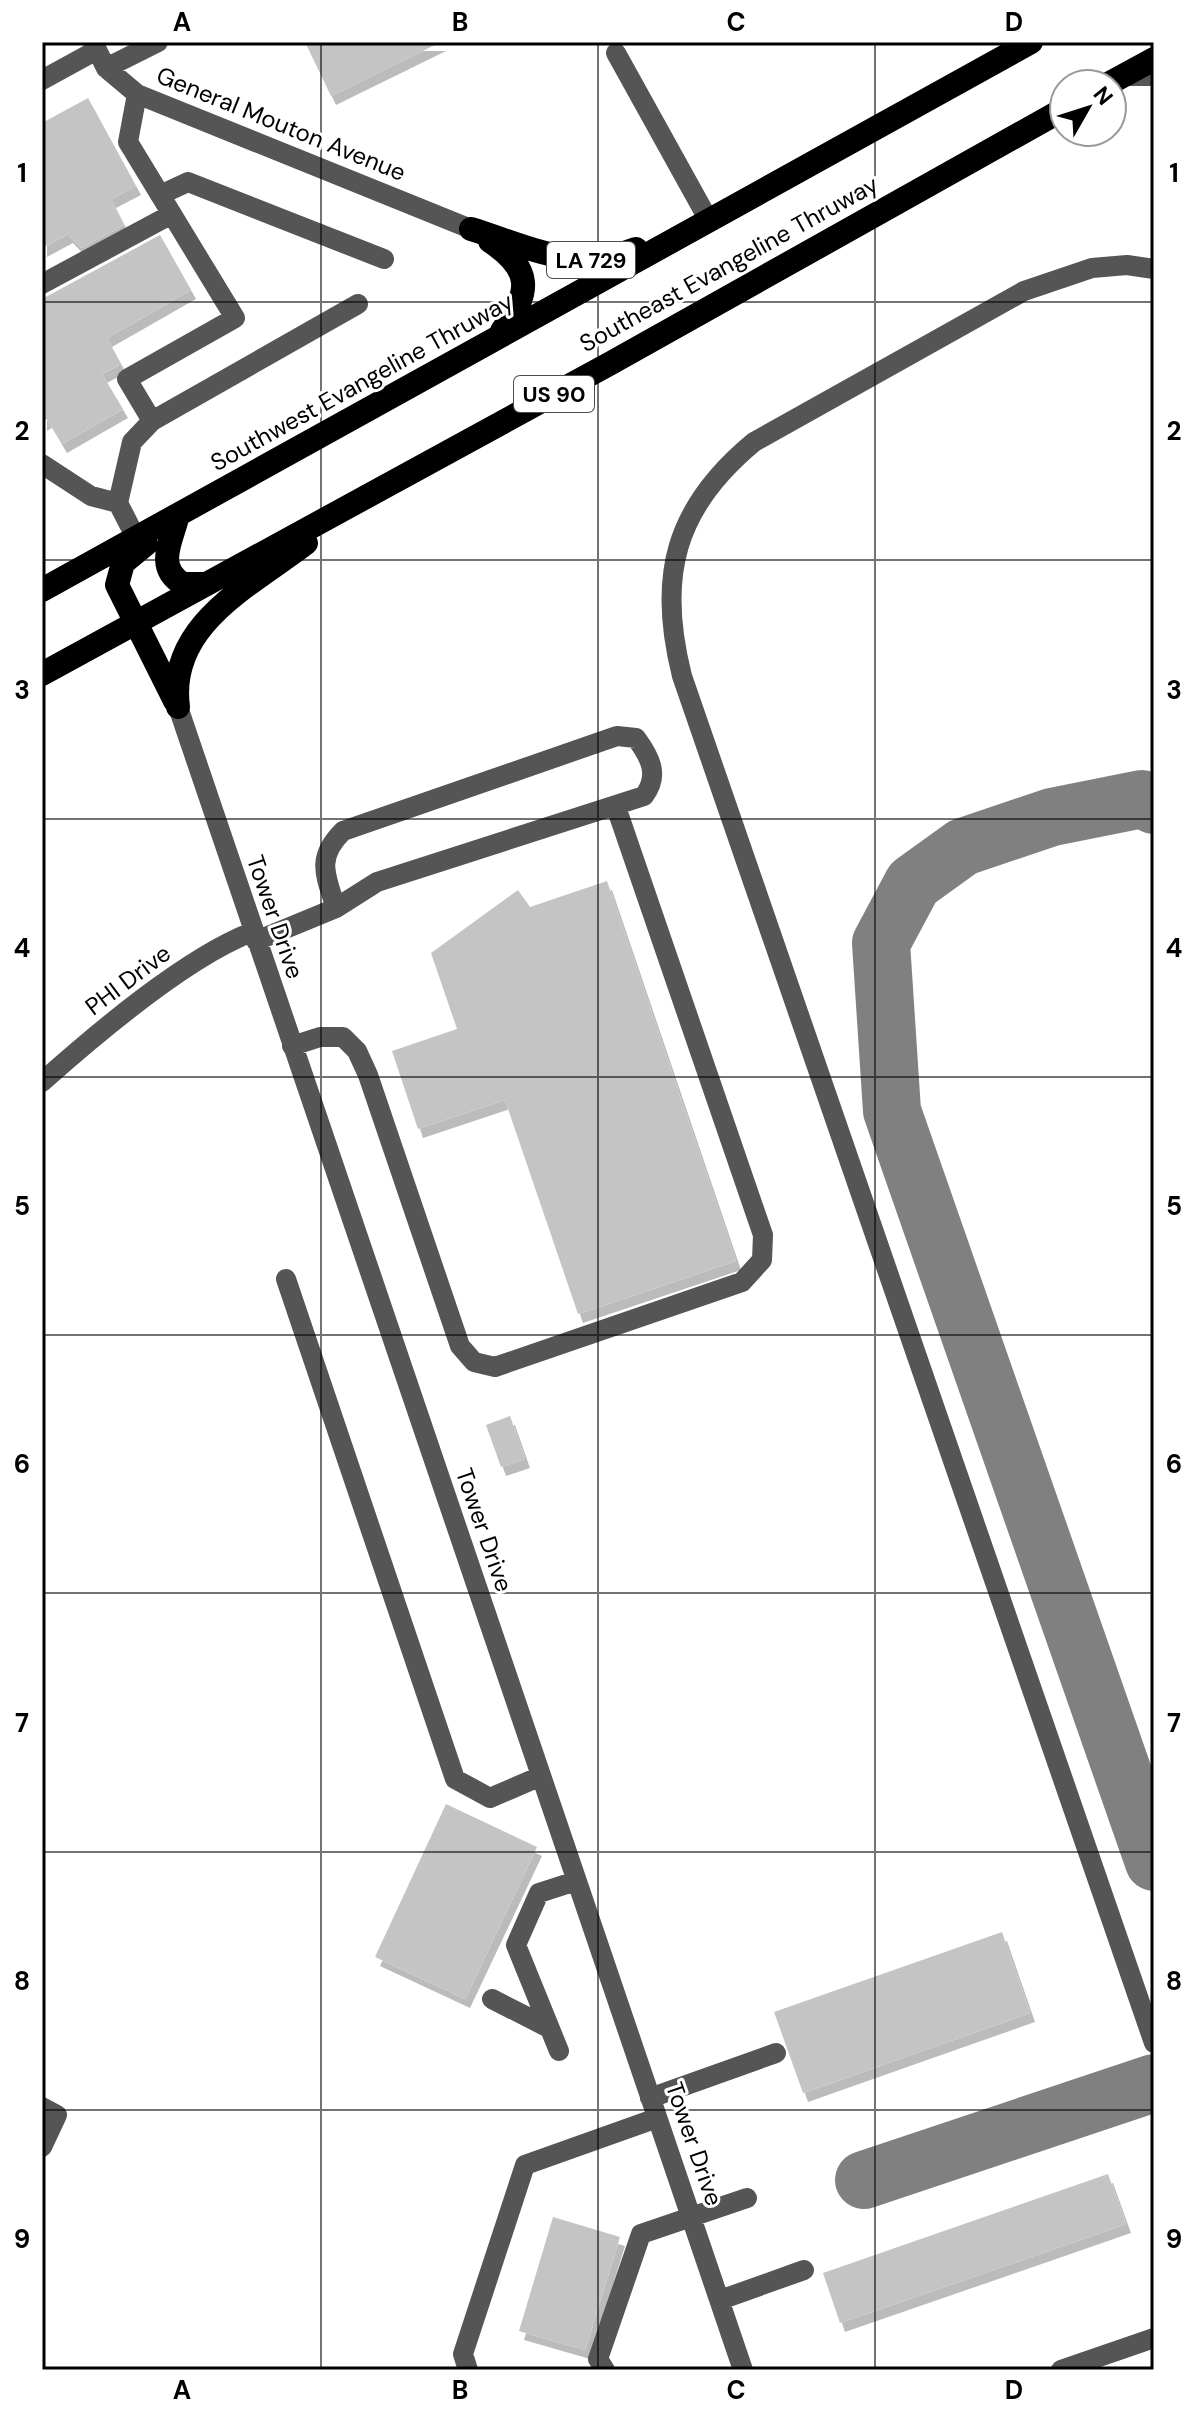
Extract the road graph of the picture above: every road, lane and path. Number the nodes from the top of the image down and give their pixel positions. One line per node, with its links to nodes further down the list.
1 (158, 42): 4 (street)
2 (1031, 42): 14 (highway, Southeast Evangeline Thruway)
3 (616, 53): 14 (street)
4 (98, 54): 9 (street); 10 (street, General Mouton Avenue / LA 729)
5 (1154, 59): 6 (highway)
6 (1128, 73)
7 (1154, 76): 8 (street)
8 (1128, 79)
9 (42, 80)
10 (137, 94): 12 (street); 15 (street, General Mouton Avenue / LA 729)
11 (1048, 118): 23 (highway, Southeast Evangeline Thruway / US 90)
12 (160, 195): 13 (street); 16 (street)
13 (172, 214): 18 (street); 21 (street)
14 (708, 219): 15 (highway, LA 729); 20 (highway, Southwest Evangeline Thruway)
15 (471, 229): 20 (highway, LA 729)
16 (384, 259)
17 (1154, 269): 43 (street)
18 (42, 284)
19 (358, 304): 21 (street)
20 (495, 340): 25 (highway, Southwest Evangeline Thruway)
21 (152, 421): 24 (street)
22 (42, 464): 24 (street)
23 (366, 497): 28 (highway, Southeast Evangeline Thruway / US 90); 32 (highway)
24 (118, 503): 27 (street)
25 (200, 504): 26 (highway); 27 (highway, Southwest Evangeline Thruway)
26 (176, 522): 28 (highway); 30 (highway)
27 (136, 538): 29 (highway, Southwest Evangeline Thruway)
28 (206, 584): 30 (highway, Southeast Evangeline Thruway / US 90)
29 (42, 590)
30 (134, 623): 31 (highway, Southeast Evangeline Thruway / US 90); 32 (highway)
31 (42, 674)
32 (178, 707): 35 (street, Tower Drive)
33 (616, 807): 34 (street, PHI Drive); 34 (street, PHI Drive); 36 (street)
34 (336, 908): 35 (street, PHI Drive)
35 (254, 936): 36 (street, Tower Drive); 37 (street, PHI Drive)
36 (292, 1046): 39 (street, Tower Drive)
37 (42, 1082)
38 (286, 1279): 39 (street)
39 (541, 1776): 40 (street, Tower Drive)
40 (576, 1881): 42 (street); 46 (street, Tower Drive)
41 (492, 1999): 42 (street)
42 (549, 2028): 44 (street)
43 (1154, 2043)
44 (559, 2051)
45 (776, 2053): 46 (street)
46 (650, 2098): 48 (street, Tower Drive)
47 (42, 2107): 49 (street)
48 (657, 2118): 51 (street, Tower Drive); 56 (street)
49 (42, 2147)
50 (747, 2198): 51 (street)
51 (691, 2216): 53 (street, Tower Drive); 57 (street)
52 (804, 2270): 53 (street)
53 (720, 2300): 55 (street, Tower Drive)
54 (1154, 2338): 58 (street)
55 (736, 2368)
56 (468, 2370)
57 (605, 2370)
58 (1061, 2370)

